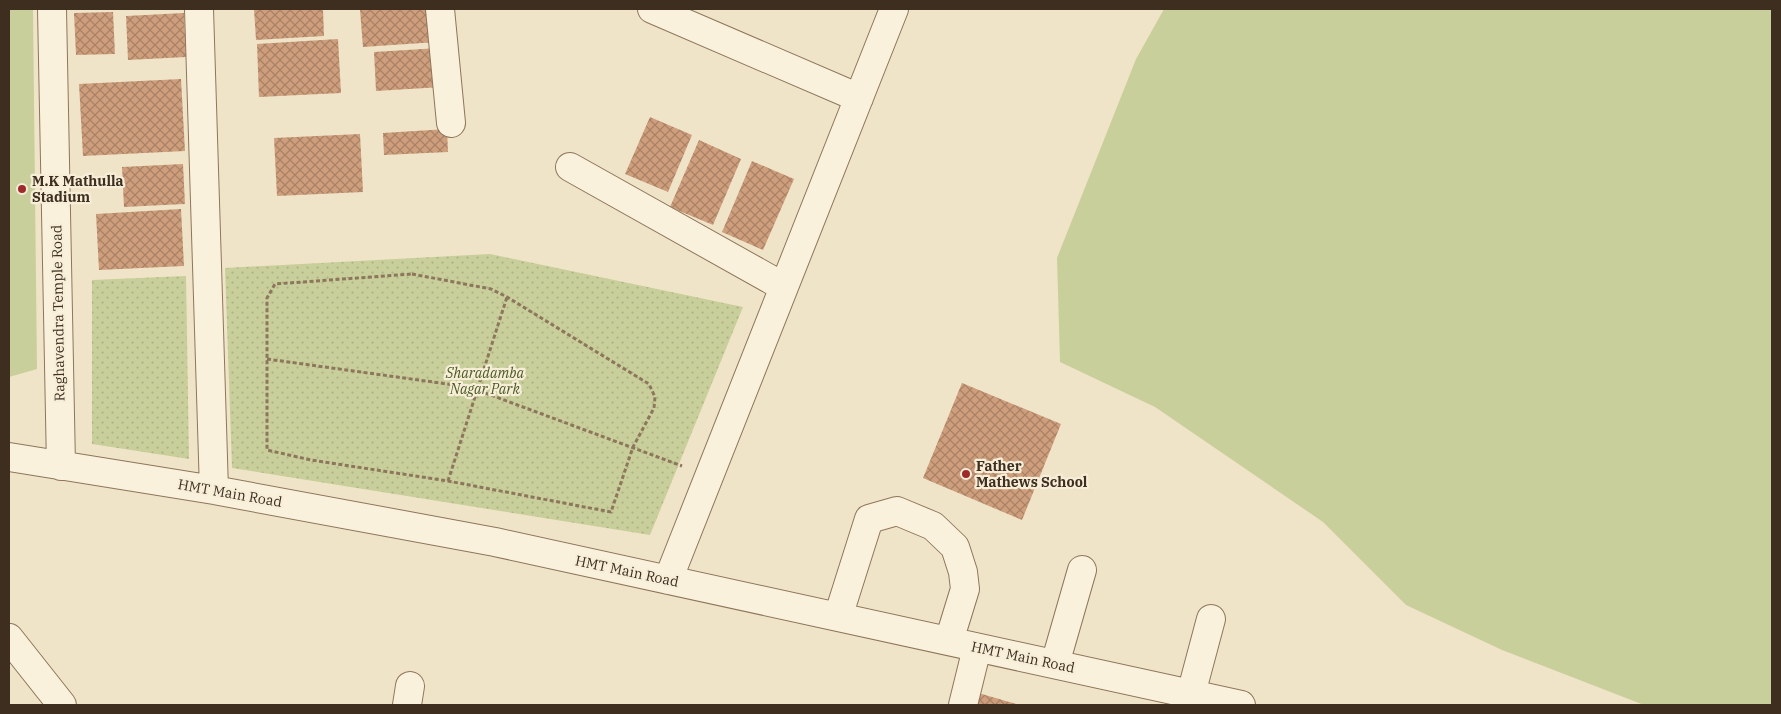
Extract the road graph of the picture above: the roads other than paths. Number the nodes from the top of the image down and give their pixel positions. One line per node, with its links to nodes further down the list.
1 (52, 9): 11 (street, Raghavendra Temple Road)
2 (199, 9): 12 (street)
3 (440, 9): 7 (street)
4 (652, 9): 6 (street)
5 (894, 9): 6 (street)
6 (859, 98): 9 (street)
7 (451, 123)
8 (570, 168): 9 (street)
9 (784, 287): 14 (street)
10 (9, 458): 11 (street, HMT Main Road)
11 (61, 466): 12 (street, HMT Main Road)
12 (214, 490): 14 (street, HMT Main Road)
13 (1082, 570): 20 (street)
14 (668, 580): 15 (street, HMT Main Road)
15 (838, 617): 18 (street, HMT Main Road); 18 (street)
16 (1211, 619): 21 (street)
17 (9, 638): 22 (street)
18 (949, 641): 19 (street, HMT Main Road)
19 (977, 648): 20 (street, HMT Main Road); 23 (street)
20 (1055, 664): 21 (street, HMT Main Road)
21 (1191, 694): 24 (street, HMT Main Road)
22 (62, 705)
23 (963, 705)
24 (1242, 705)

